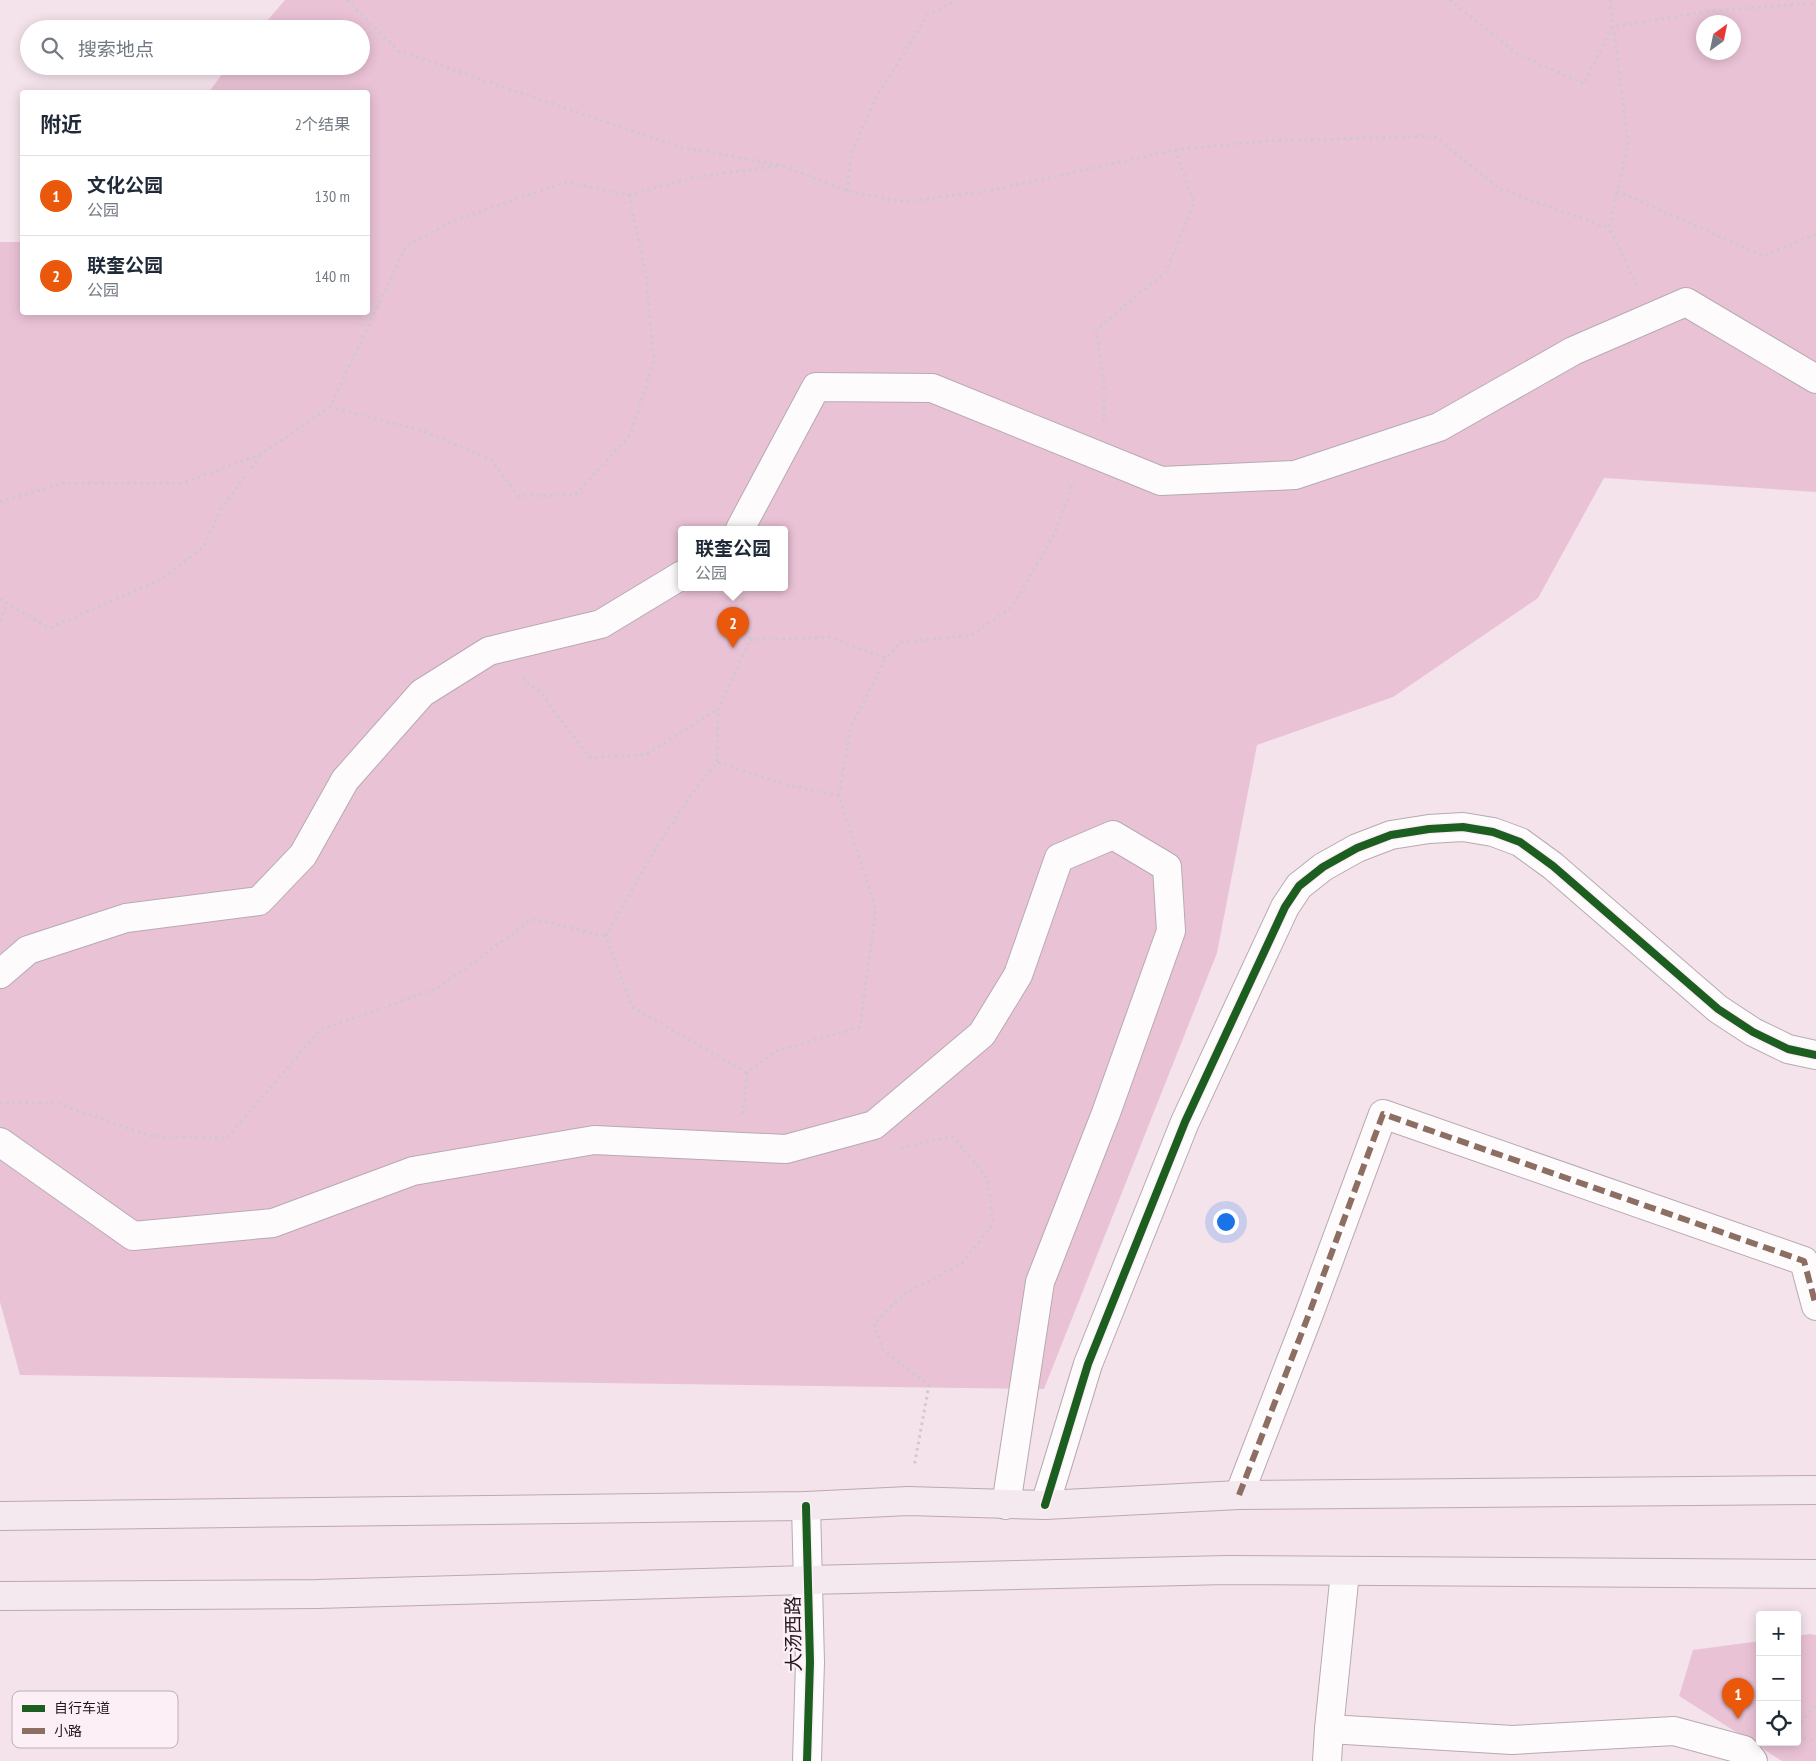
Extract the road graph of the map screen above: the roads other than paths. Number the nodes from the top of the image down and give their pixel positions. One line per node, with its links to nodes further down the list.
1 (1816, 379): 2 (street)
2 (742, 526)
3 (678, 577): 4 (street)
4 (0, 974)
5 (1816, 1056): 11 (street)
6 (0, 1142): 10 (street)
7 (1816, 1306): 9 (street)
8 (1816, 1490): 9 (main road)
9 (1239, 1495): 11 (main road)
10 (1006, 1505): 11 (main road); 12 (main road)
11 (1045, 1505)
12 (806, 1506): 13 (main road); 16 (street, 大汤西路)
13 (0, 1516)
14 (1345, 1572): 15 (main road); 16 (main road); 18 (street)
15 (1816, 1574)
16 (808, 1580): 17 (main road); 19 (street, 大汤西路)
17 (0, 1596)
18 (1329, 1729): 20 (street); 21 (street)
19 (808, 1761)
20 (1327, 1761)
21 (1753, 1761)

